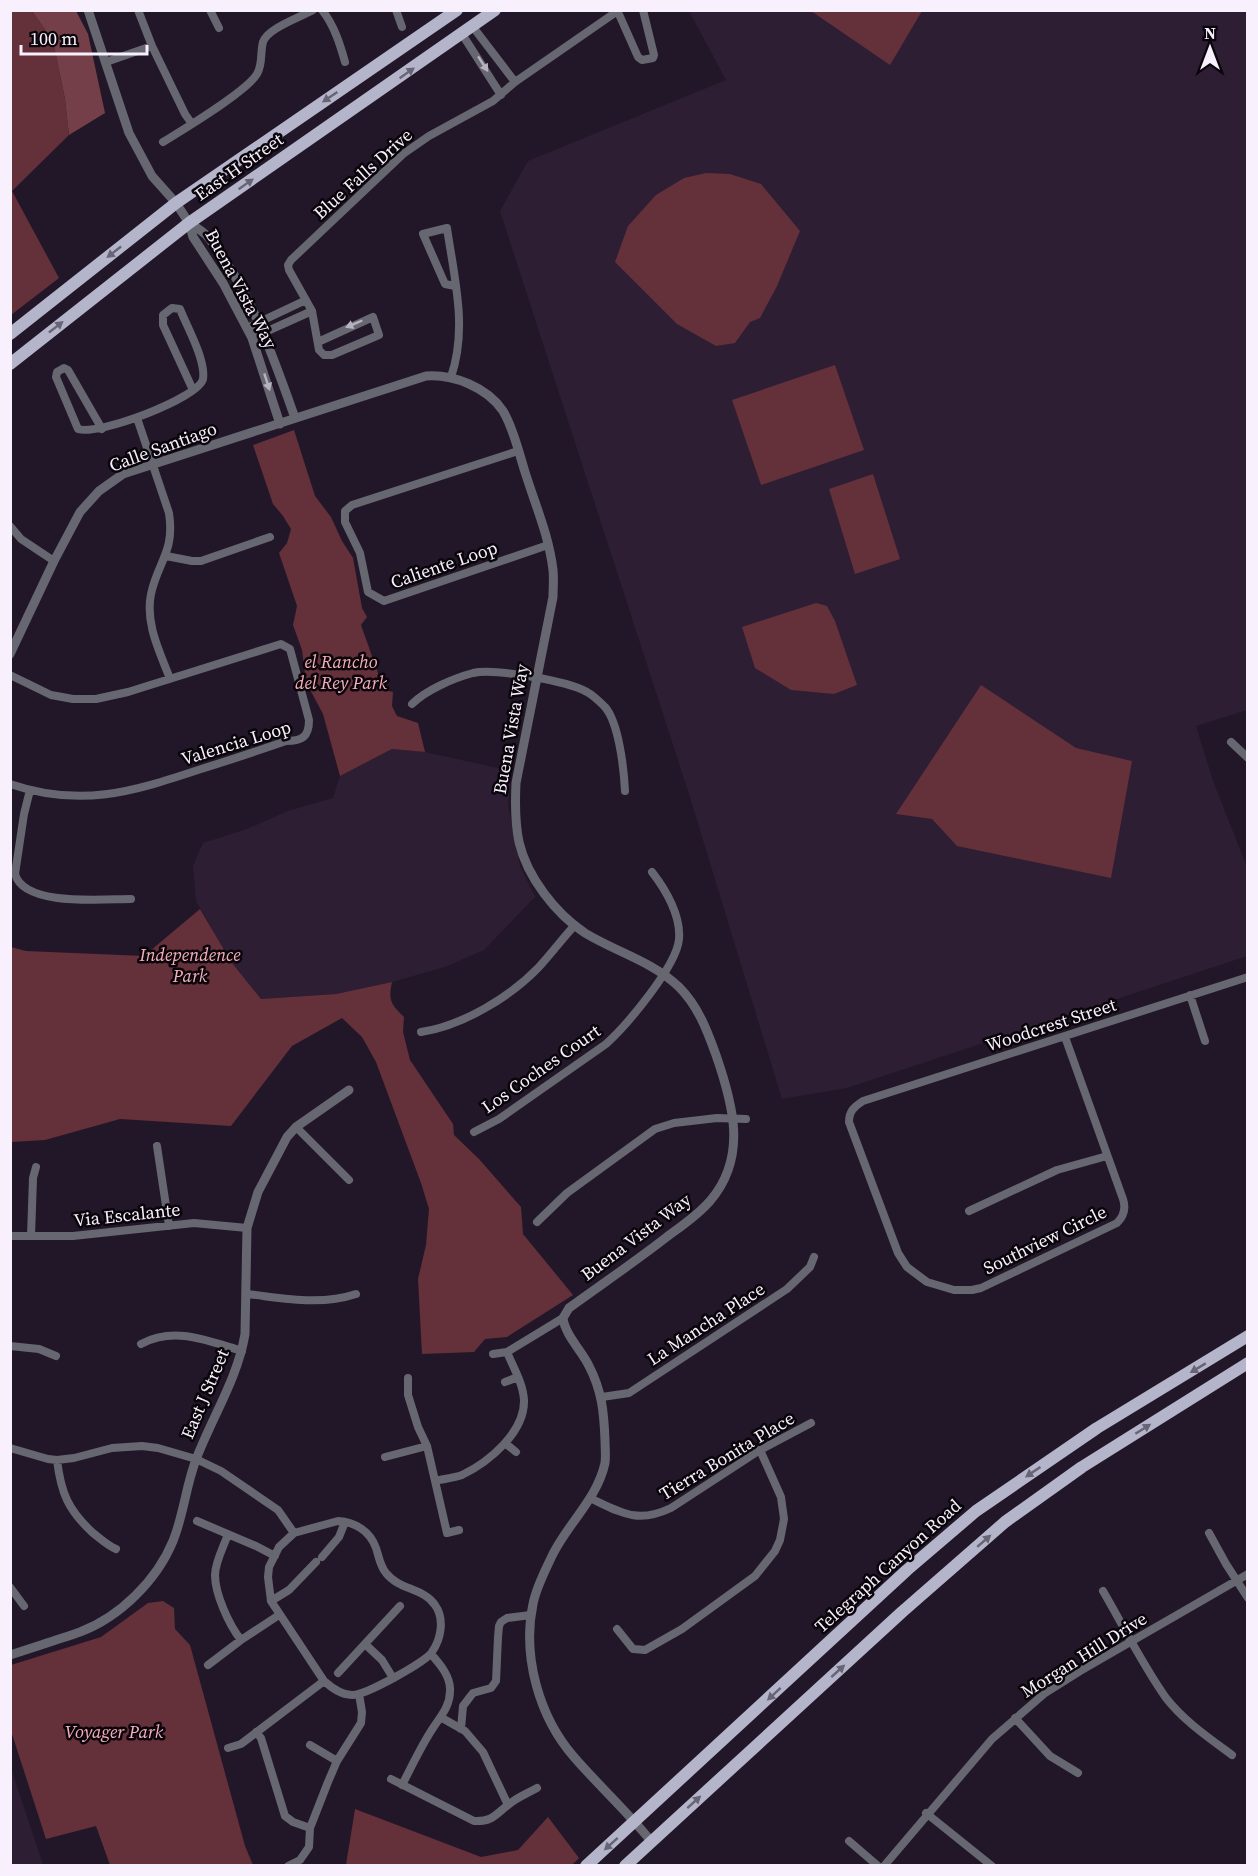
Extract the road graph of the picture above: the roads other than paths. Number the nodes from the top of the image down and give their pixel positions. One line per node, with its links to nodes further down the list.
1 (88, 10): 15 (street, Buena Vista Way)
2 (138, 10): 14 (street)
3 (210, 10): 12 (street)
4 (313, 10): 19 (street)
5 (322, 10): 16 (street)
6 (396, 10): 11 (street)
7 (495, 10): 13 (main road, East H Street)
8 (642, 10): 9 (street)
9 (618, 11): 17 (street, Blue Falls Drive)
10 (449, 13): 21 (main road, East H Street, one-way to 21)
11 (402, 27)
12 (219, 28)
13 (467, 31): 17 (street); 18 (street, one-way to 18); 22 (main road, East H Street, one-way to 13)
14 (152, 46): 15 (street); 19 (street)
15 (106, 62): 21 (street, Buena Vista Way)
16 (345, 62)
17 (515, 82): 18 (street, Blue Falls Drive)
18 (501, 95): 24 (street, Blue Falls Drive)
19 (192, 124): 20 (street)
20 (163, 142)
21 (176, 203): 22 (street, Buena Vista Way); 29 (main road, East H Street, one-way to 29)
22 (189, 223): 26 (street, Buena Vista Way); 27 (street, Buena Vista Way); 32 (main road, East H Street, one-way to 22)
23 (455, 286): 23 (street); 33 (street)
24 (306, 300): 25 (street, Blue Falls Drive); 26 (street)
25 (312, 311): 28 (street); 31 (street, Blue Falls Drive)
26 (258, 323): 27 (street); 28 (street, Buena Vista Way)
27 (247, 328): 30 (street, Buena Vista Way)
28 (263, 333): 30 (street); 36 (street, Buena Vista Way)
29 (10, 334)
30 (252, 338): 37 (street, Buena Vista Way, one-way to 37)
31 (318, 342): 31 (street, one-way to 31)
32 (10, 364)
33 (451, 377): 36 (street, Buena Vista Way); 39 (street, Buena Vista Way)
34 (193, 390): 34 (street); 35 (street)
35 (137, 418): 38 (street); 40 (street)
36 (295, 418): 37 (street, Buena Vista Way)
37 (280, 424): 40 (street, Calle Santiago)
38 (102, 429): 38 (street)
39 (518, 451): 43 (street, Buena Vista Way); 43 (street, Caliente Loop)
40 (154, 466): 44 (street); 45 (street, Calle Santiago)
41 (10, 526): 45 (street)
42 (270, 537): 44 (street)
43 (548, 545): 49 (street, Buena Vista Way)
44 (166, 556): 48 (street)
45 (54, 561): 46 (street, Calle Santiago)
46 (10, 654)
47 (10, 675): 48 (street, Valencia Loop)
48 (170, 679): 54 (street, Valencia Loop)
49 (536, 679): 50 (street); 55 (street); 58 (street, Buena Vista Way)
50 (412, 704)
51 (1231, 742): 52 (street)
52 (1248, 758)
53 (10, 784): 54 (street, Valencia Loop)
54 (30, 790): 57 (street)
55 (626, 792)
56 (652, 872): 59 (street, Los Coches Court)
57 (130, 899)
58 (574, 925): 59 (street, Buena Vista Way); 62 (street)
59 (663, 974): 67 (street, Buena Vista Way); 70 (street, Los Coches Court)
60 (1248, 977): 61 (street, Woodcrest Street)
61 (1190, 995): 63 (street, Woodcrest Street); 64 (street)
62 (421, 1032)
63 (1065, 1036): 66 (street, Woodcrest Street); 72 (street, Southview Circle)
64 (1204, 1041)
65 (349, 1090): 69 (street, East J Street)
66 (863, 1101): 72 (street, Southview Circle)
67 (734, 1118): 68 (street); 76 (street); 84 (street, Buena Vista Way)
68 (746, 1119)
69 (296, 1127): 74 (street); 78 (street, East J Street)
70 (474, 1132)
71 (157, 1146): 77 (street)
72 (1107, 1156): 75 (street)
73 (36, 1167): 80 (street)
74 (350, 1180)
75 (969, 1211)
76 (537, 1222)
77 (169, 1226): 78 (street, Via Escalante); 80 (street, Via Escalante)
78 (247, 1228): 82 (street, East J Street)
79 (10, 1236): 80 (street, Via Escalante)
80 (31, 1236)
81 (814, 1257): 96 (street, La Mancha Place)
82 (247, 1294): 83 (street); 88 (street, East J Street)
83 (356, 1294)
84 (564, 1318): 89 (street); 96 (street)
85 (1248, 1336): 151 (main road, Telegraph Canyon Road, one-way to 151)
86 (141, 1344): 88 (street)
87 (10, 1346): 91 (street)
88 (242, 1351): 104 (street, East J Street)
89 (507, 1352): 90 (street); 93 (street)
90 (493, 1354)
91 (56, 1356)
92 (1248, 1363): 153 (main road, one-way to 92)
93 (518, 1377): 95 (street); 98 (street)
94 (408, 1378): 99 (street)
95 (505, 1382)
96 (602, 1397): 107 (street)
97 (811, 1423): 101 (street, Tierra Bonita Place)
98 (505, 1443): 102 (street); 106 (street)
99 (427, 1446): 103 (street); 106 (street)
100 (10, 1448): 105 (street)
101 (760, 1450): 107 (street, Tierra Bonita Place); 126 (street)
102 (516, 1452)
103 (385, 1457)
104 (196, 1459): 105 (street); 111 (street); 131 (street, East J Street)
105 (57, 1460): 114 (street)
106 (435, 1481): 110 (street)
107 (590, 1498): 125 (street)
108 (196, 1521): 113 (street)
109 (345, 1522): 111 (street); 121 (street); 130 (street)
110 (459, 1530)
111 (294, 1533): 115 (street)
112 (1209, 1533): 117 (street)
113 (228, 1534): 115 (street); 127 (street)
114 (116, 1549)
115 (275, 1556): 121 (street)
116 (1248, 1574): 117 (street, Morgan Hill Drive)
117 (1236, 1581): 120 (street); 128 (street, Morgan Hill Drive)
118 (10, 1587): 122 (street)
119 (1103, 1591): 128 (street)
120 (1248, 1598)
121 (271, 1601): 124 (street)
122 (24, 1606)
123 (400, 1606): 129 (street)
124 (279, 1615): 127 (street); 135 (street)
125 (531, 1615): 139 (street); 151 (street)
126 (617, 1629)
127 (242, 1640): 132 (street)
128 (1131, 1642): 138 (street, Morgan Hill Drive); 143 (street)
129 (365, 1644): 133 (street); 134 (street)
130 (431, 1654): 134 (street); 137 (street)
131 (10, 1655)
132 (208, 1665)
133 (338, 1672)
134 (393, 1678): 136 (street)
135 (324, 1681): 136 (street); 140 (street)
136 (358, 1694): 144 (street)
137 (442, 1718): 139 (street); 147 (street)
138 (1015, 1718): 145 (street); 150 (street, Morgan Hill Drive)
139 (461, 1729): 149 (street)
140 (256, 1732): 142 (street); 152 (street)
141 (310, 1745): 144 (street)
142 (228, 1749)
143 (1232, 1755)
144 (337, 1761): 152 (street)
145 (1078, 1773)
146 (391, 1779): 147 (street)
147 (402, 1785): 149 (street)
148 (537, 1788): 149 (street)
149 (508, 1805)
150 (926, 1813): 159 (street, Morgan Hill Drive); 160 (street)
151 (635, 1822): 153 (street); 156 (main road, Telegraph Canyon Road, one-way to 156)
152 (310, 1828): 155 (street)
153 (651, 1841): 157 (main road)
154 (849, 1841): 158 (street)
155 (288, 1866)
156 (586, 1866)
157 (625, 1866)
158 (878, 1866)
159 (884, 1866)
160 (992, 1866)

